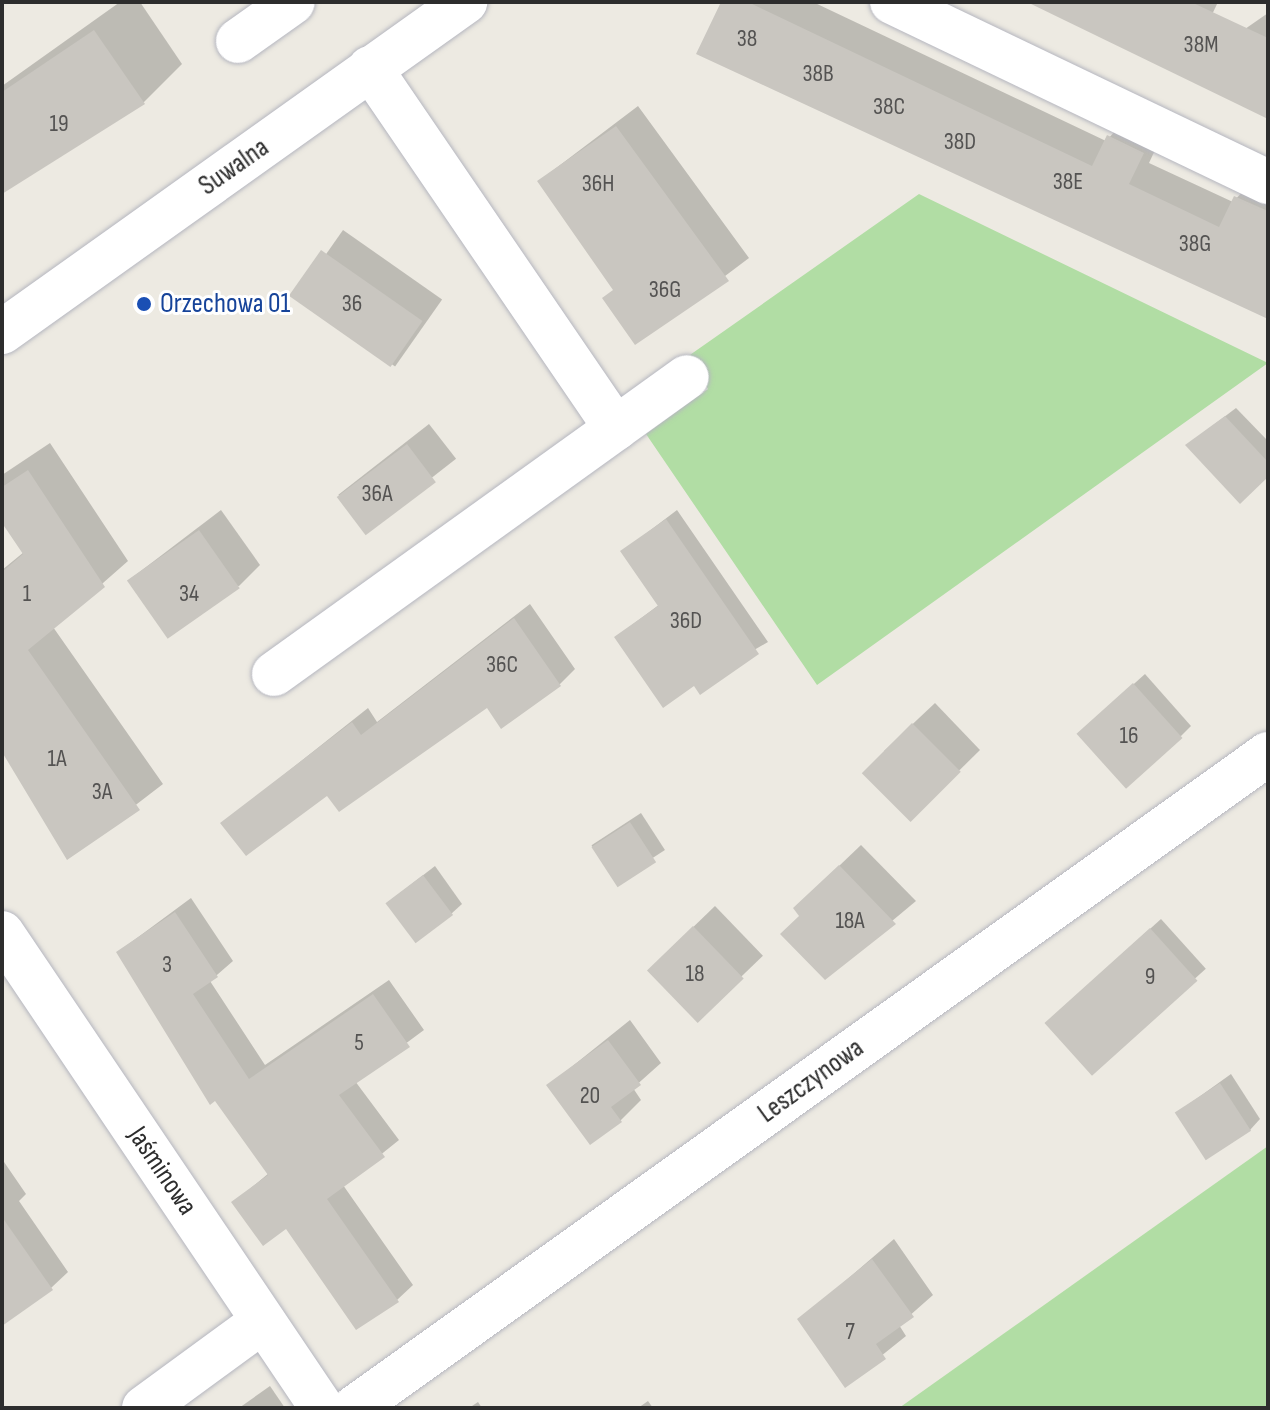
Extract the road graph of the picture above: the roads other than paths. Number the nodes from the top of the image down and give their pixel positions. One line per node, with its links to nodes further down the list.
1 (293, 2): 4 (street)
2 (465, 2): 5 (street, Suwalna)
3 (892, 2): 6 (street)
4 (238, 41)
5 (370, 68): 7 (street, Suwalna); 9 (street)
6 (1268, 182)
7 (2, 332)
8 (687, 377): 9 (street)
9 (616, 428): 10 (street)
10 (274, 674)
11 (1268, 754): 16 (street, Leszczynowa)
12 (2, 933): 13 (street, Jaśminowa)
13 (263, 1321): 14 (street); 15 (street, Jaśminowa)
14 (144, 1408)
15 (322, 1408)
16 (354, 1408)

